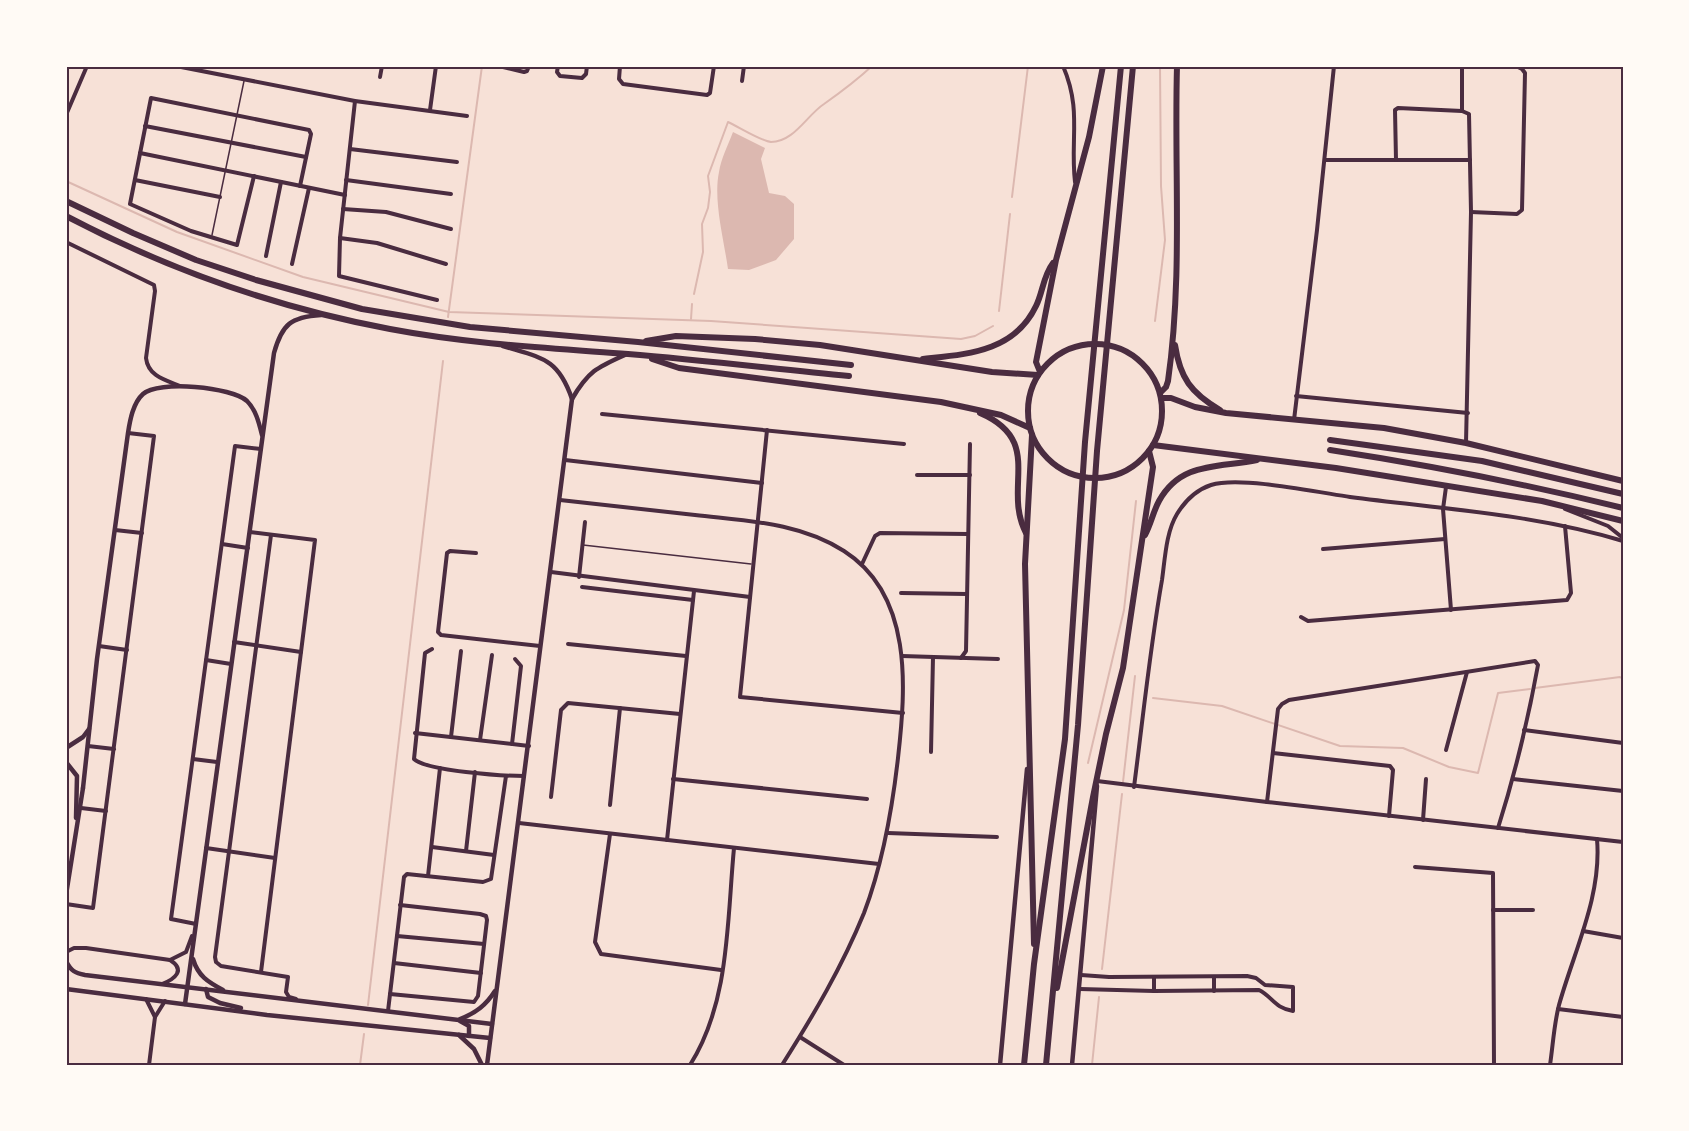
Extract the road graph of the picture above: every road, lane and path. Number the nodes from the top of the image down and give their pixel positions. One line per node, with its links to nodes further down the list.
1 (87, 66): 26 (street)
2 (176, 66): 21 (street)
3 (382, 66): 20 (street)
4 (436, 66): 24 (street)
5 (529, 66): 19 (street)
6 (558, 66): 7 (street)
7 (587, 66)
8 (620, 66): 9 (street)
9 (714, 66)
10 (744, 66): 22 (street)
11 (1063, 66): 44 (street)
12 (1103, 66): 44 (highway)
13 (1121, 66): 227 (highway)
14 (1133, 66): 255 (highway)
15 (1177, 66): 63 (highway)
16 (1334, 66): 34 (street)
17 (1462, 66): 25 (street)
18 (1516, 66): 51 (street)
19 (500, 67)
20 (380, 77)
21 (244, 79): 23 (street); 27 (lane)
22 (742, 81)
23 (355, 101): 24 (street); 31 (street)
24 (430, 110): 28 (street)
25 (1462, 111): 35 (street); 36 (street)
26 (66, 114)
27 (238, 115): 29 (street); 30 (lane); 33 (street)
28 (468, 116)
29 (145, 126): 30 (street); 32 (street)
30 (232, 143): 33 (street); 38 (lane)
31 (350, 150): 37 (street); 41 (street)
32 (140, 153): 38 (street); 40 (street)
33 (306, 157): 43 (street)
34 (1325, 160): 35 (street); 74 (street)
35 (1396, 160): 36 (street)
36 (1470, 160): 51 (street)
37 (457, 162)
38 (226, 171): 39 (street); 48 (lane)
39 (254, 176): 42 (street); 55 (street)
40 (135, 180): 48 (street); 55 (street)
41 (346, 180): 46 (street); 47 (street)
42 (281, 182): 43 (street); 57 (street)
43 (300, 186): 45 (street)
44 (1075, 186): 58 (highway)
45 (309, 188): 47 (street); 59 (street)
46 (451, 194)
47 (345, 195): 50 (street)
48 (220, 197): 55 (lane)
49 (66, 199): 64 (highway)
50 (343, 209): 53 (street); 54 (street)
51 (1471, 212): 78 (street)
52 (66, 219): 62 (highway)
53 (451, 229)
54 (340, 238): 60 (street); 61 (street)
55 (211, 239)
56 (66, 242): 72 (street)
57 (266, 256)
58 (1056, 260): 68 (highway); 70 (highway)
59 (292, 264)
60 (446, 264)
61 (437, 300)
62 (326, 315): 65 (highway); 84 (street)
63 (1174, 339): 73 (highway); 77 (highway)
64 (638, 342): 68 (highway); 69 (highway)
65 (496, 344): 66 (highway); 75 (street)
66 (627, 354): 67 (highway); 75 (street)
67 (640, 355): 71 (highway); 76 (highway)
68 (916, 360): 70 (highway)
69 (851, 365)
70 (1039, 374): 73 (highway); 82 (highway)
71 (849, 376)
72 (181, 386): 83 (street); 84 (street)
73 (1160, 395): 77 (highway); 89 (highway)
74 (1296, 396): 78 (street); 80 (street)
75 (572, 399): 93 (street)
76 (969, 409): 82 (highway); 112 (highway)
77 (1226, 413): 80 (highway)
78 (1468, 413): 86 (street)
79 (602, 414): 81 (street)
80 (1294, 420): 86 (highway)
81 (767, 430): 87 (street); 97 (street)
82 (1031, 432): 89 (highway); 112 (highway)
83 (128, 433): 108 (street); 110 (street)
84 (263, 437): 90 (street)
85 (1330, 440): 99 (highway)
86 (1466, 443): 96 (highway)
87 (904, 444)
88 (970, 444): 95 (street)
89 (1151, 448): 92 (highway); 116 (highway)
90 (261, 449): 109 (street); 117 (street)
91 (1330, 450): 102 (highway)
92 (1264, 459): 98 (highway); 116 (highway)
93 (565, 460): 97 (street); 100 (street)
94 (916, 475): 95 (street)
95 (970, 475): 111 (street)
96 (1623, 480)
97 (762, 483): 106 (street)
98 (1446, 487): 101 (highway); 103 (street)
99 (1623, 494)
100 (560, 500): 106 (street); 124 (street)
101 (1542, 501): 104 (highway); 115 (street)
102 (1623, 508)
103 (1443, 509): 107 (street); 114 (street); 182 (street)
104 (1623, 521)
105 (585, 522): 118 (street)
106 (758, 522): 122 (street); 123 (street)
107 (1565, 526): 115 (street); 132 (street)
108 (115, 530): 110 (street); 137 (street)
109 (250, 532): 113 (street); 119 (street)
110 (142, 533): 140 (street)
111 (968, 534): 123 (street); 129 (street)
112 (1027, 534): 167 (highway)
113 (271, 535): 136 (street); 142 (street)
114 (1445, 539): 120 (street); 132 (street)
115 (1623, 539)
116 (1142, 540): 181 (highway)
117 (222, 544): 119 (street); 150 (street)
118 (582, 545): 122 (lane); 125 (street)
119 (248, 548): 134 (street)
120 (1323, 549)
121 (476, 554): 138 (street)
122 (754, 564): 130 (street)
123 (862, 564): 145 (street)
124 (551, 572): 125 (street); 138 (street)
125 (579, 577): 127 (street)
126 (582, 587): 131 (street)
127 (694, 591): 130 (street); 131 (street)
128 (902, 593): 129 (street)
129 (967, 594): 147 (street)
130 (750, 597): 154 (street)
131 (693, 600): 144 (street)
132 (1451, 610): 133 (street)
133 (1301, 617)
134 (234, 642): 136 (street); 151 (street)
135 (568, 644): 144 (street)
136 (256, 645): 142 (street); 204 (street)
137 (99, 646): 140 (street); 156 (street)
138 (541, 646): 164 (street)
139 (432, 649): 158 (street)
140 (127, 650): 166 (street)
141 (461, 651): 159 (street)
142 (301, 652): 208 (street)
143 (492, 655): 160 (street)
144 (687, 656): 155 (street)
145 (902, 656): 146 (street); 154 (street)
146 (933, 657): 147 (street); 169 (street)
147 (961, 658): 149 (street)
148 (515, 659): 162 (street)
149 (998, 659)
150 (206, 660): 151 (street); 171 (street)
151 (231, 664): 173 (street)
152 (1467, 672): 157 (street); 168 (street); 170 (street)
153 (620, 708): 155 (street); 184 (street); 187 (street)
154 (903, 713): 195 (street)
155 (680, 714): 178 (street)
156 (90, 727): 163 (street); 165 (street)
157 (1524, 730): 161 (street); 180 (street)
158 (415, 733): 159 (street); 174 (street)
159 (451, 737): 160 (street)
160 (480, 741): 162 (street)
161 (1623, 743)
162 (512, 744): 164 (street)
163 (88, 746): 166 (street); 188 (street)
164 (529, 746): 177 (street)
165 (66, 748)
166 (114, 749): 189 (street)
167 (1029, 750): 227 (highway); 266 (street)
168 (1446, 750)
169 (931, 752)
170 (1274, 753): 186 (street); 190 (street)
171 (193, 759): 173 (street); 217 (street)
172 (66, 762): 192 (street)
173 (217, 762): 202 (street)
174 (440, 768): 175 (street); 201 (street)
175 (475, 772): 176 (street); 205 (street)
176 (506, 776): 177 (street); 206 (street)
177 (525, 776): 193 (street)
178 (673, 779): 185 (street); 199 (street)
179 (1426, 779): 191 (street)
180 (1513, 779): 183 (street); 194 (street)
181 (1097, 781): 182 (street); 231 (street); 255 (highway)
182 (1134, 787): 186 (street)
183 (1623, 791)
184 (551, 797)
185 (867, 799)
186 (1267, 802): 190 (street)
187 (609, 805)
188 (81, 808): 189 (street); 192 (street)
189 (106, 811): 213 (street)
190 (1389, 816): 191 (street)
191 (1423, 820): 194 (street)
192 (76, 821): 207 (street)
193 (519, 823): 196 (street); 236 (street)
194 (1498, 828): 198 (street)
195 (888, 833): 197 (street); 209 (street)
196 (609, 834): 199 (street); 228 (street)
197 (997, 837)
198 (1597, 838): 200 (street); 218 (street)
199 (667, 840): 203 (street)
200 (1623, 842)
201 (432, 847): 205 (street); 211 (street)
202 (206, 848): 204 (street); 217 (street)
203 (734, 848): 209 (street); 228 (street)
204 (228, 851): 208 (street); 229 (street)
205 (466, 851): 206 (street)
206 (494, 855): 211 (street)
207 (68, 858): 212 (street)
208 (275, 858): 229 (street)
209 (879, 864): 258 (street)
210 (1415, 867): 215 (street)
211 (428, 876): 214 (street)
212 (66, 895)
213 (66, 904)
214 (400, 905): 219 (street); 221 (street)
215 (1493, 910): 216 (street); 270 (street)
216 (1533, 910)
217 (197, 923): 223 (street); 224 (street)
218 (1583, 931): 220 (street); 248 (street)
219 (397, 936): 221 (street); 226 (street)
220 (1623, 938)
221 (484, 944): 230 (street)
222 (66, 952): 224 (street)
223 (192, 956): 235 (street); 242 (street)
224 (170, 960): 234 (street)
225 (66, 961): 234 (street)
226 (394, 963): 230 (street); 243 (street)
227 (1034, 964): 267 (highway)
228 (722, 970): 263 (street)
229 (261, 973): 245 (street)
230 (481, 973): 243 (street)
231 (1081, 975): 232 (street); 239 (street)
232 (1154, 977): 233 (street); 240 (street)
233 (1214, 977): 241 (street); 241 (street)
234 (161, 984): 235 (street)
235 (188, 987): 238 (street); 247 (street)
236 (497, 988): 253 (street); 254 (street)
237 (66, 989): 244 (street)
238 (206, 989): 242 (street); 250 (street)
239 (1080, 989): 240 (street); 269 (street)
240 (1154, 991): 241 (street)
241 (1214, 991)
242 (225, 992): 245 (street)
243 (390, 994): 249 (street)
244 (145, 999): 246 (street); 251 (street)
245 (299, 1000): 249 (street)
246 (165, 1001): 247 (street); 251 (street)
247 (185, 1004): 250 (street)
248 (1558, 1008): 252 (street); 271 (street)
249 (388, 1011): 253 (street)
250 (267, 1015): 256 (street)
251 (155, 1017): 260 (street)
252 (1623, 1017)
253 (458, 1020): 254 (street); 257 (street)
254 (492, 1024): 259 (street)
255 (1050, 1027): 268 (highway)
256 (459, 1035): 257 (street); 261 (street)
257 (469, 1036): 259 (street)
258 (800, 1037): 264 (street); 265 (street)
259 (490, 1038): 262 (street)
260 (149, 1065)
261 (482, 1065)
262 (487, 1065)
263 (690, 1065)
264 (782, 1065)
265 (844, 1065)
266 (1000, 1065)
267 (1024, 1065)
268 (1046, 1065)
269 (1072, 1065)
270 (1494, 1065)
271 (1550, 1065)

